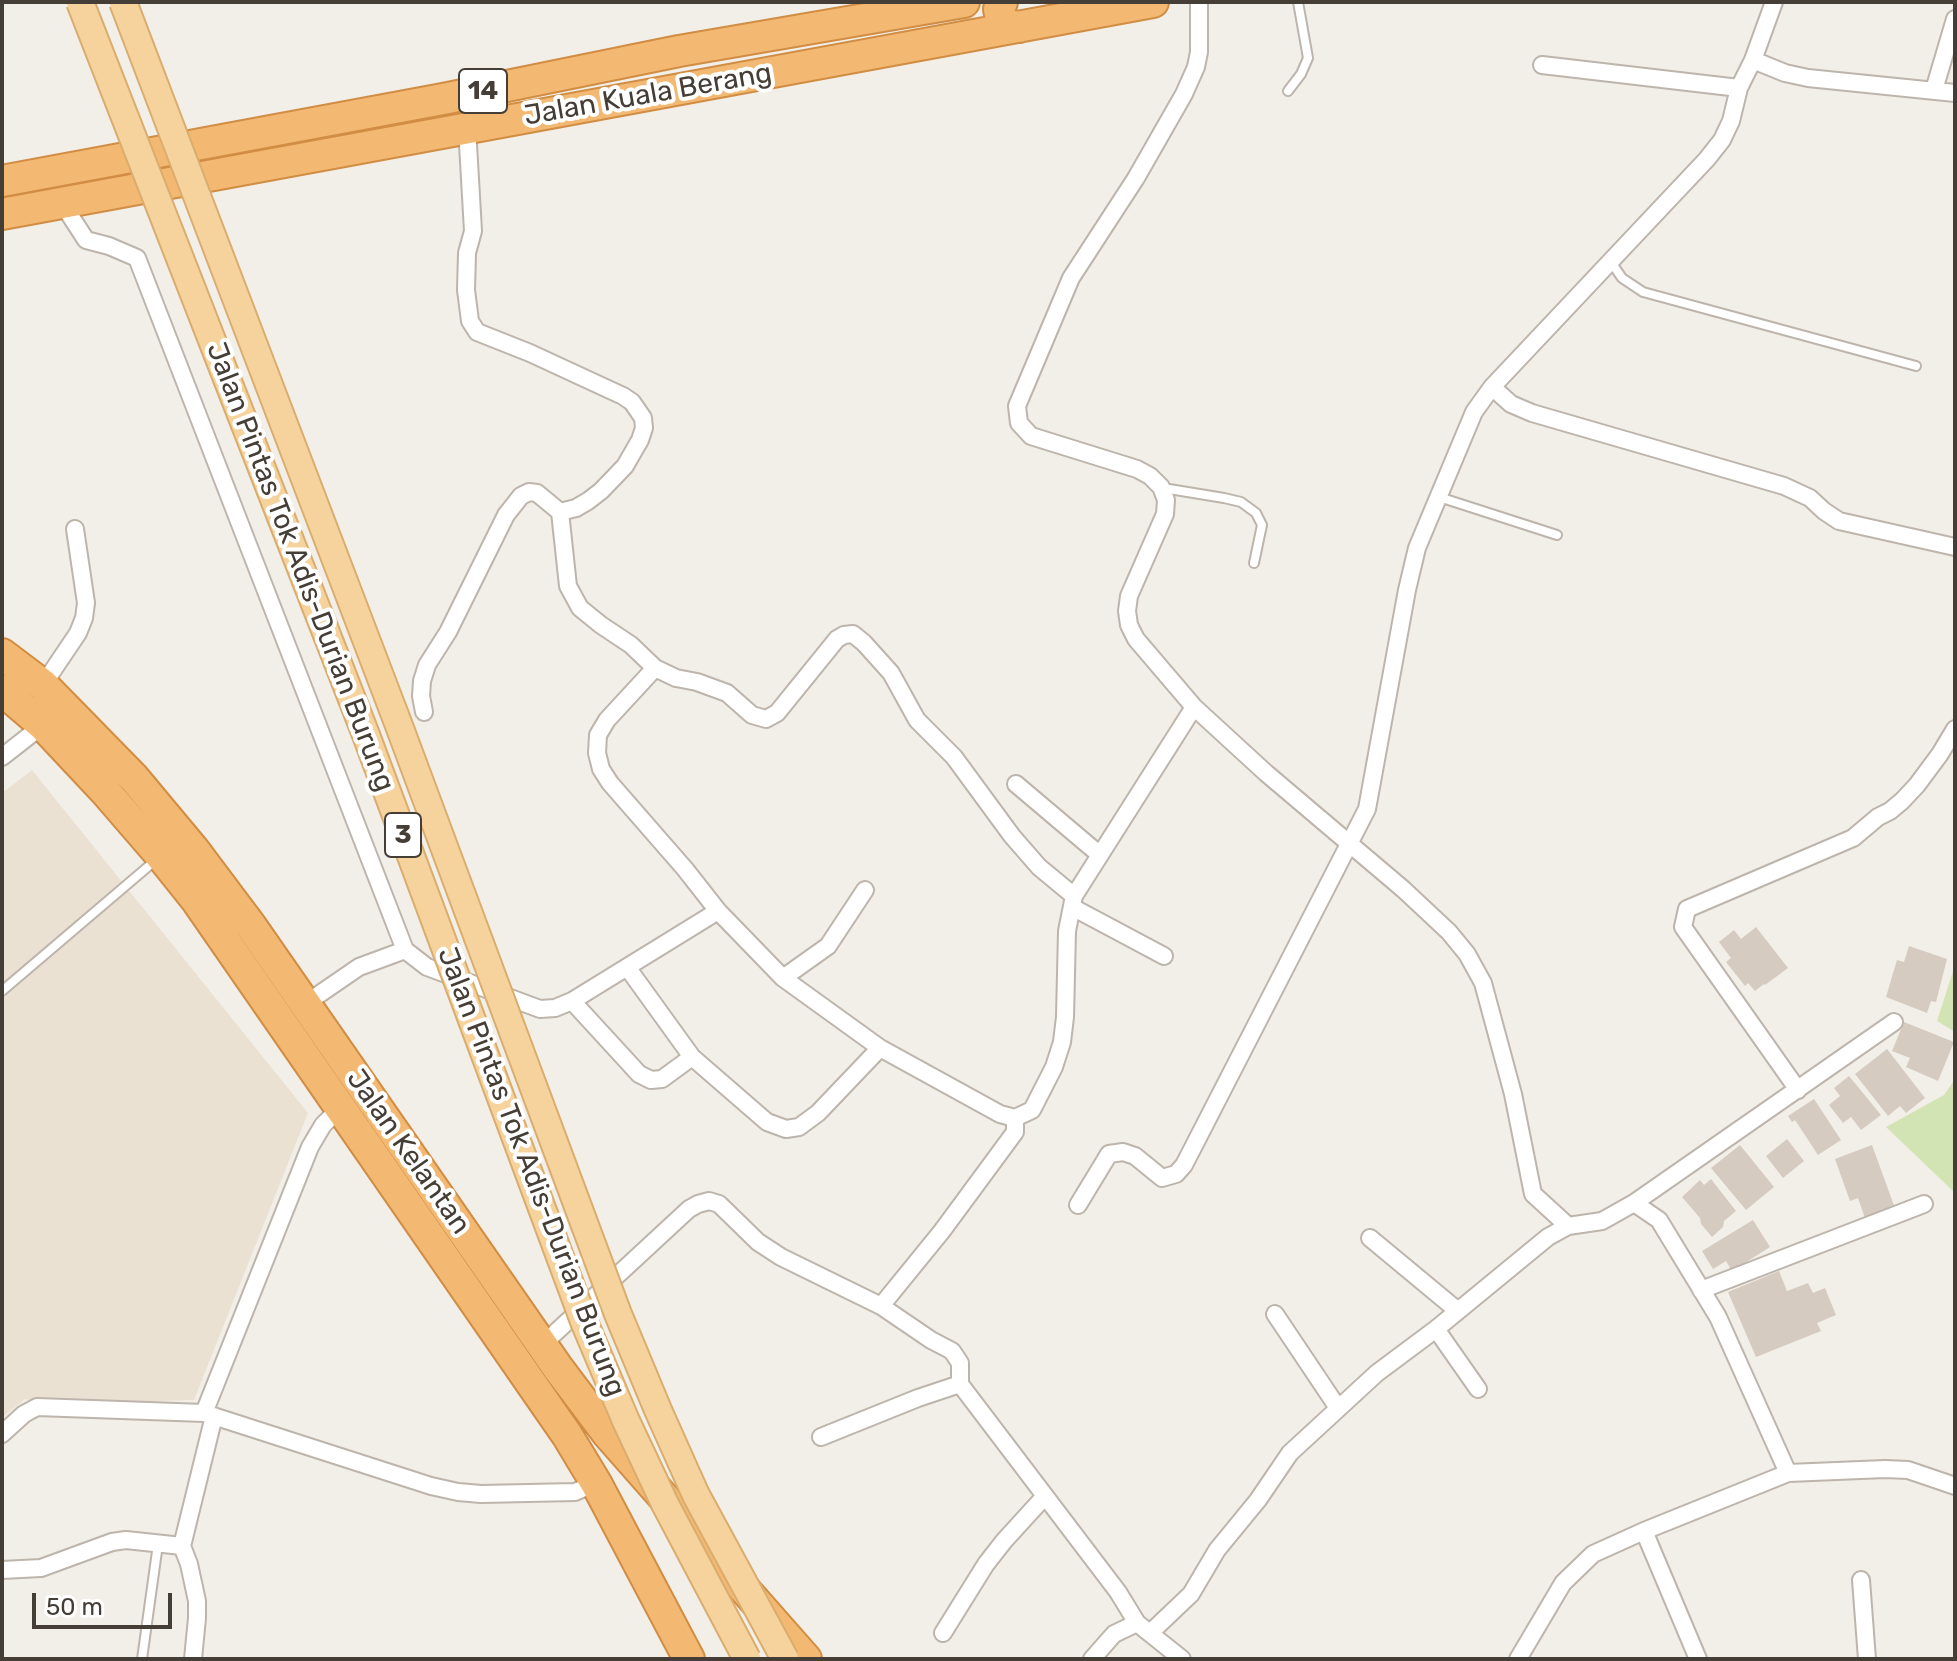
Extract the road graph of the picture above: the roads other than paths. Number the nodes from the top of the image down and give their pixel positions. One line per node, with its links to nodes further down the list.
1 (80, 2): 92 (main road, Jalan Pintas Tok Adis-Durian Burung / 3, bridge)
2 (123, 2): 93 (main road, Jalan Pintas Tok Adis-Durian Burung / 3, bridge)
3 (964, 2): 10 (highway, Jalan Kuala Berang / 14)
4 (1153, 2): 8 (highway, Jalan Kuala Berang / 14)
5 (1199, 2): 25 (street)
6 (1298, 2): 16 (lane)
7 (1774, 2): 11 (street)
8 (1010, 14): 13 (highway, Jalan Kuala Berang / 14)
9 (1955, 19): 15 (street)
10 (679, 51): 13 (highway); 19 (highway, Jalan Kuala Berang / 14)
11 (1753, 60): 14 (street); 15 (street)
12 (1542, 65): 14 (street)
13 (808, 66): 18 (highway, Jalan Kuala Berang / 14)
14 (1739, 88): 22 (street)
15 (1934, 90): 17 (street)
16 (1288, 91)
17 (1955, 93)
18 (467, 127): 20 (highway, Jalan Kuala Berang / 14); 27 (street)
19 (2, 181)
20 (62, 203): 21 (highway, Jalan Kuala Berang / 14); 48 (street)
21 (2, 214)
22 (1611, 261): 23 (lane); 24 (street)
23 (1916, 366)
24 (1492, 387): 26 (street); 30 (street)
25 (1161, 487): 31 (lane); 36 (street)
26 (1439, 497): 29 (lane); 42 (street)
27 (560, 512): 33 (street); 37 (street)
28 (75, 529): 34 (street)
29 (1557, 535)
30 (1955, 547)
31 (1254, 563)
32 (2, 654): 34 (highway, Jalan Kelantan)
33 (655, 668): 46 (street); 47 (street)
34 (43, 685): 54 (highway, Jalan Kelantan)
35 (2, 690): 38 (highway, Jalan Kelantan)
36 (1194, 707): 42 (street); 43 (street)
37 (424, 712)
38 (43, 725): 40 (street); 44 (highway, Jalan Kelantan)
39 (1955, 729): 58 (street)
40 (2, 757)
41 (1016, 784): 43 (street)
42 (1350, 842): 63 (street); 64 (street)
43 (1100, 855): 46 (street)
44 (161, 856): 52 (lane); 59 (highway, Jalan Kelantan)
45 (865, 890): 51 (street)
46 (1073, 902): 49 (street); 60 (street)
47 (718, 911): 50 (street); 51 (street)
48 (405, 950): 53 (street); 54 (street)
49 (1164, 956)
50 (627, 967): 53 (street); 57 (street)
51 (783, 978): 56 (street)
52 (2, 991)
53 (572, 1001): 57 (street)
54 (305, 1004): 71 (highway, Jalan Kelantan)
55 (1894, 1022): 58 (street)
56 (880, 1048): 57 (street); 60 (street)
57 (692, 1057)
58 (1798, 1090): 61 (street)
59 (341, 1107): 75 (street); 79 (highway, Jalan Kelantan)
60 (1015, 1118): 67 (street)
61 (1634, 1203): 64 (street); 66 (street)
62 (1924, 1204): 66 (street)
63 (1078, 1205)
64 (1568, 1226): 68 (street)
65 (1370, 1238): 68 (street)
66 (1701, 1290): 78 (street)
67 (881, 1306): 71 (street); 72 (street)
68 (1458, 1311): 70 (street)
69 (1275, 1314): 74 (street)
70 (1436, 1329): 73 (street); 74 (street)
71 (542, 1345): 94 (highway, Jalan Kelantan)
72 (960, 1384): 77 (street); 81 (street)
73 (1478, 1389)
74 (1338, 1408): 87 (street)
75 (209, 1414): 76 (street); 79 (street); 84 (street)
76 (2, 1434)
77 (821, 1437)
78 (1788, 1473): 80 (street); 82 (street)
79 (596, 1483): 91 (highway, Jalan Kelantan)
80 (1955, 1486)
81 (1045, 1496): 87 (street); 88 (street)
82 (1644, 1531): 97 (street); 98 (street)
83 (158, 1543): 84 (street); 85 (street); 89 (lane)
84 (182, 1546): 90 (street)
85 (2, 1570)
86 (1861, 1580): 99 (street)
87 (1144, 1628): 95 (street); 96 (street)
88 (943, 1633)
89 (142, 1659)
90 (193, 1659)
91 (689, 1659)
92 (747, 1659)
93 (785, 1659)
94 (806, 1659)
95 (1092, 1659)
96 (1182, 1659)
97 (1518, 1659)
98 (1698, 1659)
99 (1867, 1659)

